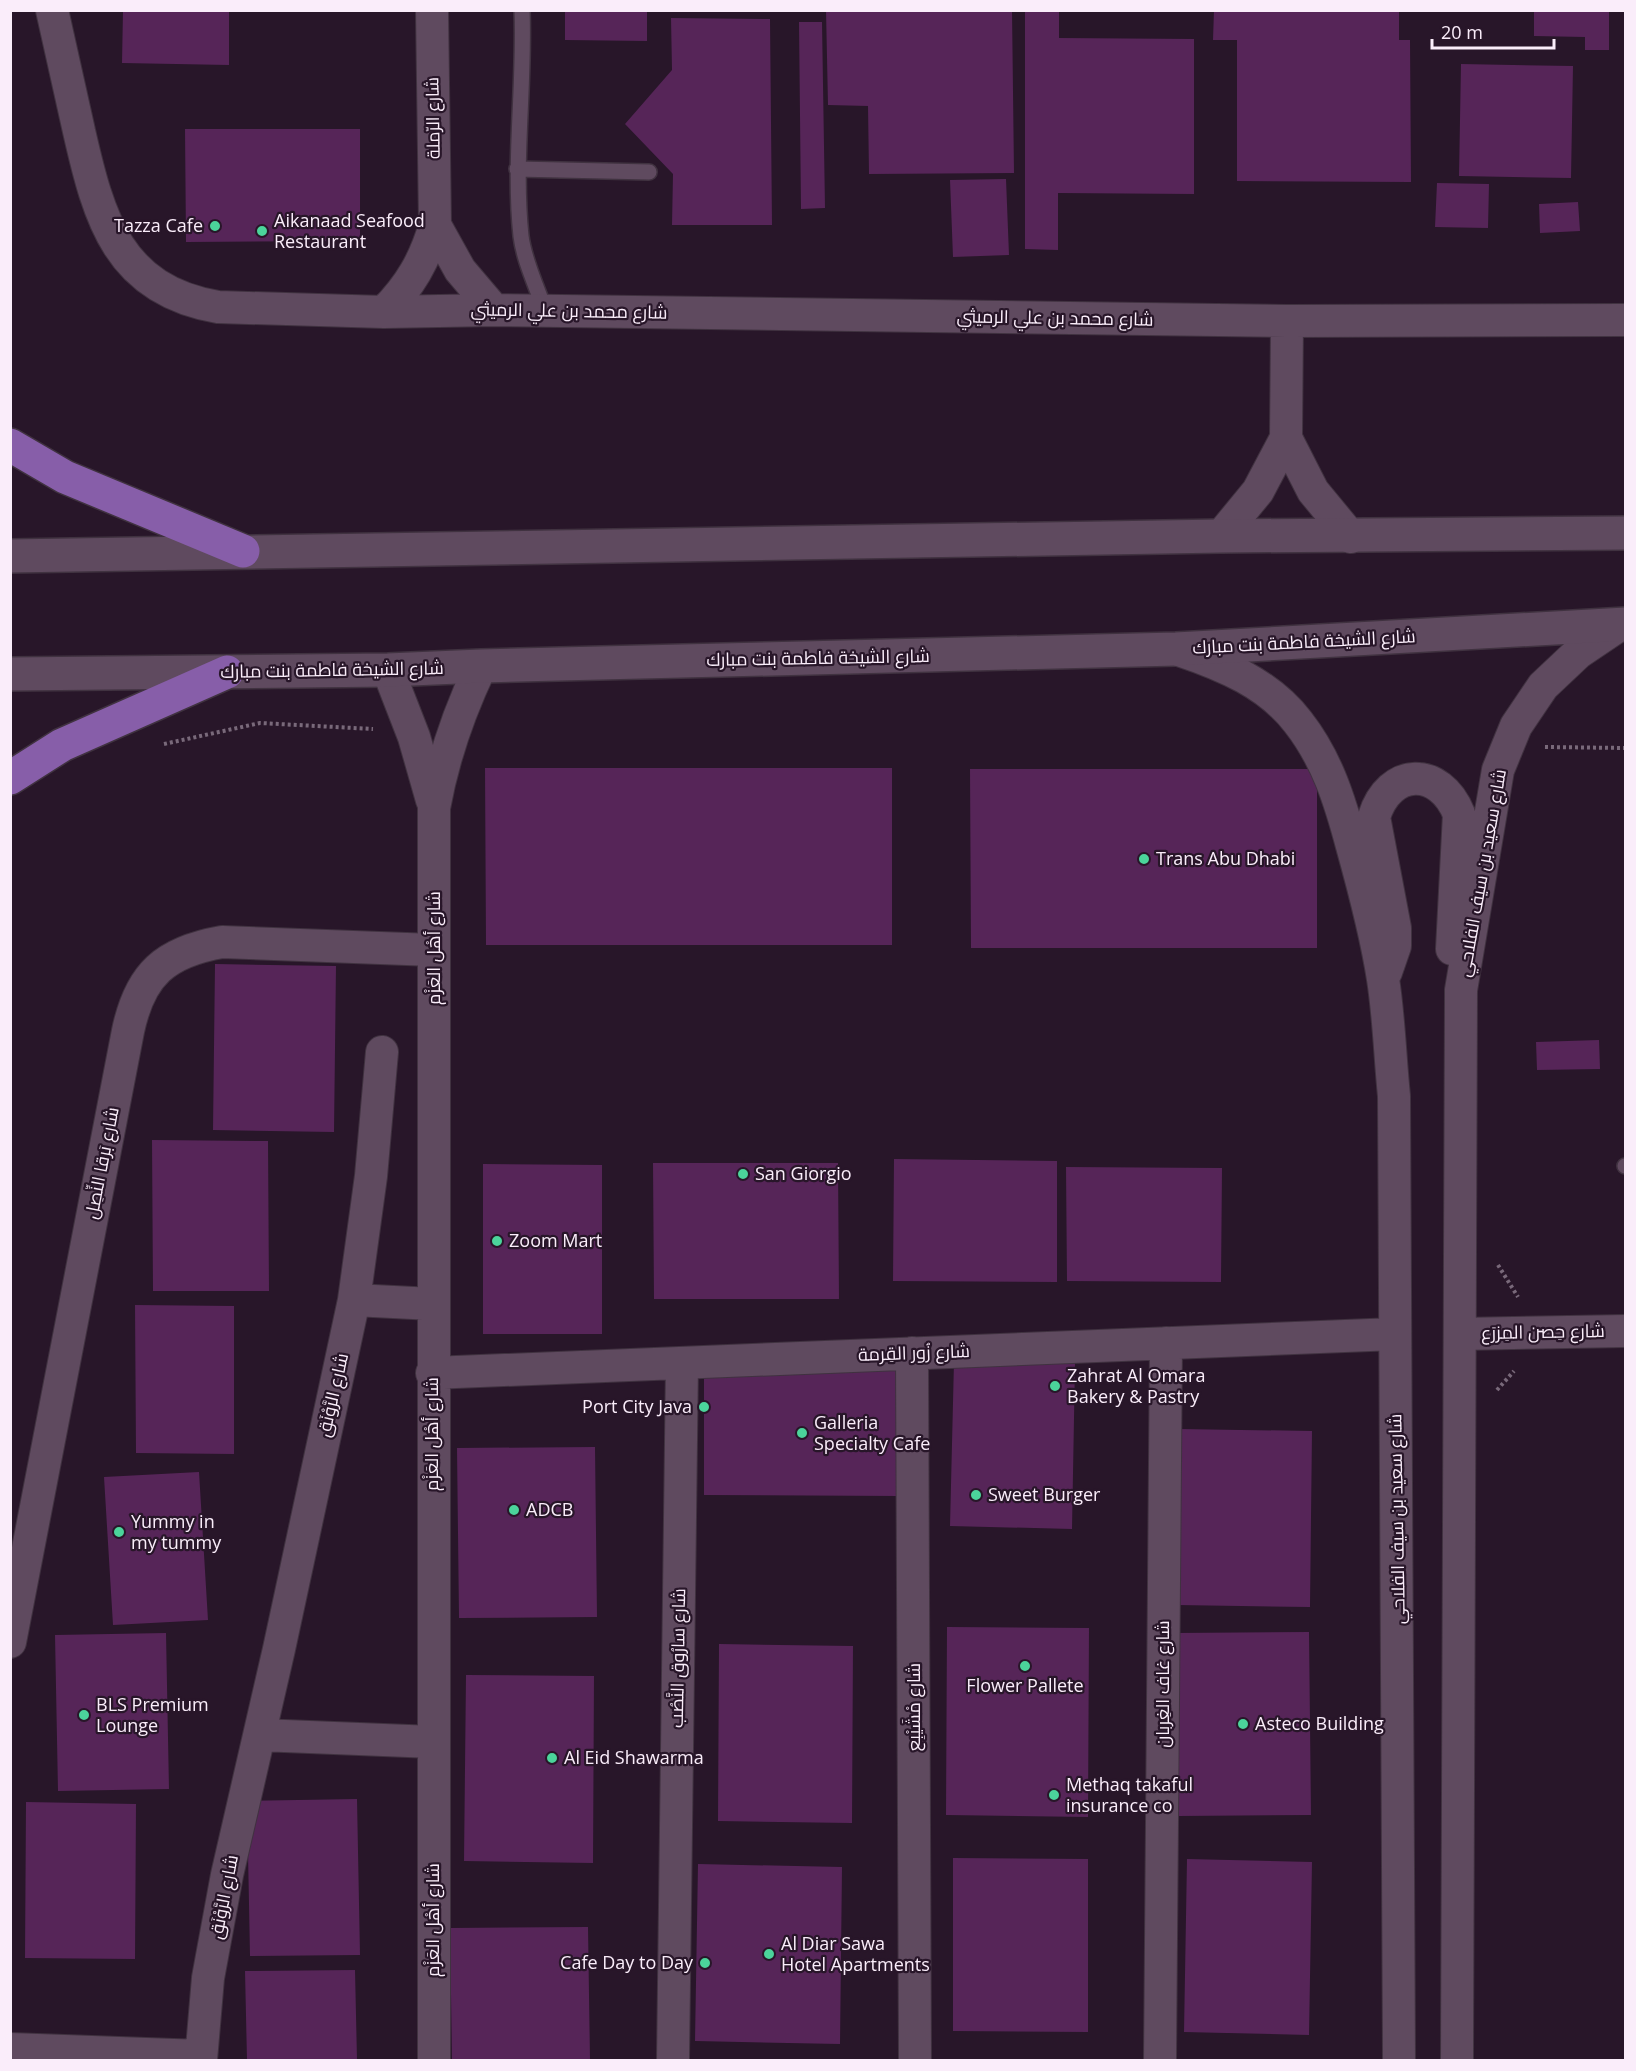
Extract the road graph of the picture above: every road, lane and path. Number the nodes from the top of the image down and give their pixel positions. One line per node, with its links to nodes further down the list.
1 (52, 10): 9 (street, شارع محمد بن علي الرميثي)
2 (432, 10): 6 (street, شارع الرّملة)
3 (522, 10): 4 (lane)
4 (517, 169): 5 (lane); 8 (lane)
5 (649, 172)
6 (435, 225): 7 (street, شارع الرّملة); 9 (street, شارع الرّملة)
7 (494, 310): 8 (street, شارع محمد بن علي الرميثي); 9 (street, شارع محمد بن علي الرميثي)
8 (545, 310): 11 (street, شارع محمد بن علي الرميثي)
9 (384, 312)
10 (1626, 320): 11 (street, شارع محمد بن علي الرميثي)
11 (1287, 321): 12 (street)
12 (1286, 438): 15 (street); 16 (street)
13 (10, 445): 17 (main road)
14 (1626, 533): 16 (main road)
15 (1221, 536): 16 (main road); 17 (main road)
16 (1352, 537)
17 (243, 551): 18 (main road)
18 (10, 556)
19 (1624, 624): 20 (main road, شارع الشيخة فاطمة بنت مبارك); 25 (street, شارع سعيد بن سيف الفلاحي)
20 (1176, 649): 21 (main road, شارع الشيخة فاطمة بنت مبارك); 30 (street, شارع سعيد بن سيف الفلاحي)
21 (481, 666): 22 (main road, شارع الشيخة فاطمة بنت مبارك); 28 (street, شارع أهْل العَزْم)
22 (388, 670): 23 (main road, شارع الشيخة فاطمة بنت مبارك); 28 (street, شارع أهْل العَزْم)
23 (227, 672): 24 (main road, شارع الشيخة فاطمة بنت مبارك); 27 (main road)
24 (10, 674)
25 (1507, 747): 26 (path); 31 (street, شارع سعيد بن سيف الفلاحي)
26 (1626, 748)
27 (10, 778)
28 (434, 808): 29 (street, شارع أهْل العَزْم)
29 (434, 950): 34 (street, شارع أهْل العَزْم); 42 (street, شارع بَرقا النِّصِل)
30 (1383, 979): 31 (street, شارع سعيد بن سيف الفلاحي); 36 (street, شارع سعيد بن سيف الفلاحي)
31 (1461, 990): 37 (street, شارع سعيد بن سيف الفلاحي)
32 (382, 1052): 33 (street, شارع الرَّوْنَق)
33 (354, 1300): 34 (street); 43 (street, شارع الرَّوْنَق)
34 (433, 1304): 41 (street, شارع أهْل العَزْم)
35 (1626, 1331): 37 (street, شارع حِصن المِزرَع)
36 (1395, 1334): 38 (street, شارع زُور القِرمة); 51 (street, شارع سعيد بن سيف الفلاحي)
37 (1460, 1334): 52 (street, شارع سعيد بن سيف الفلاحي)
38 (1166, 1343): 39 (street, شارع زُور القِرمة); 50 (street, شارع غاف الغِربان)
39 (912, 1353): 40 (street, شارع زُور القِرمة); 49 (street, شارع مْشَيْبِع)
40 (682, 1362): 41 (street, شارع زُور القِرمة); 48 (street, شارع سارُوق النَّصُب)
41 (432, 1373): 44 (street, شارع أهْل العَزْم)
42 (10, 1642)
43 (260, 1735): 44 (street); 46 (street, شارع الرَّوْنَق)
44 (432, 1742): 47 (street, شارع أهْل العَزْم)
45 (10, 2049): 46 (street)
46 (201, 2058)
47 (434, 2061)
48 (673, 2061)
49 (915, 2061)
50 (1160, 2061)
51 (1399, 2061)
52 (1457, 2061)

